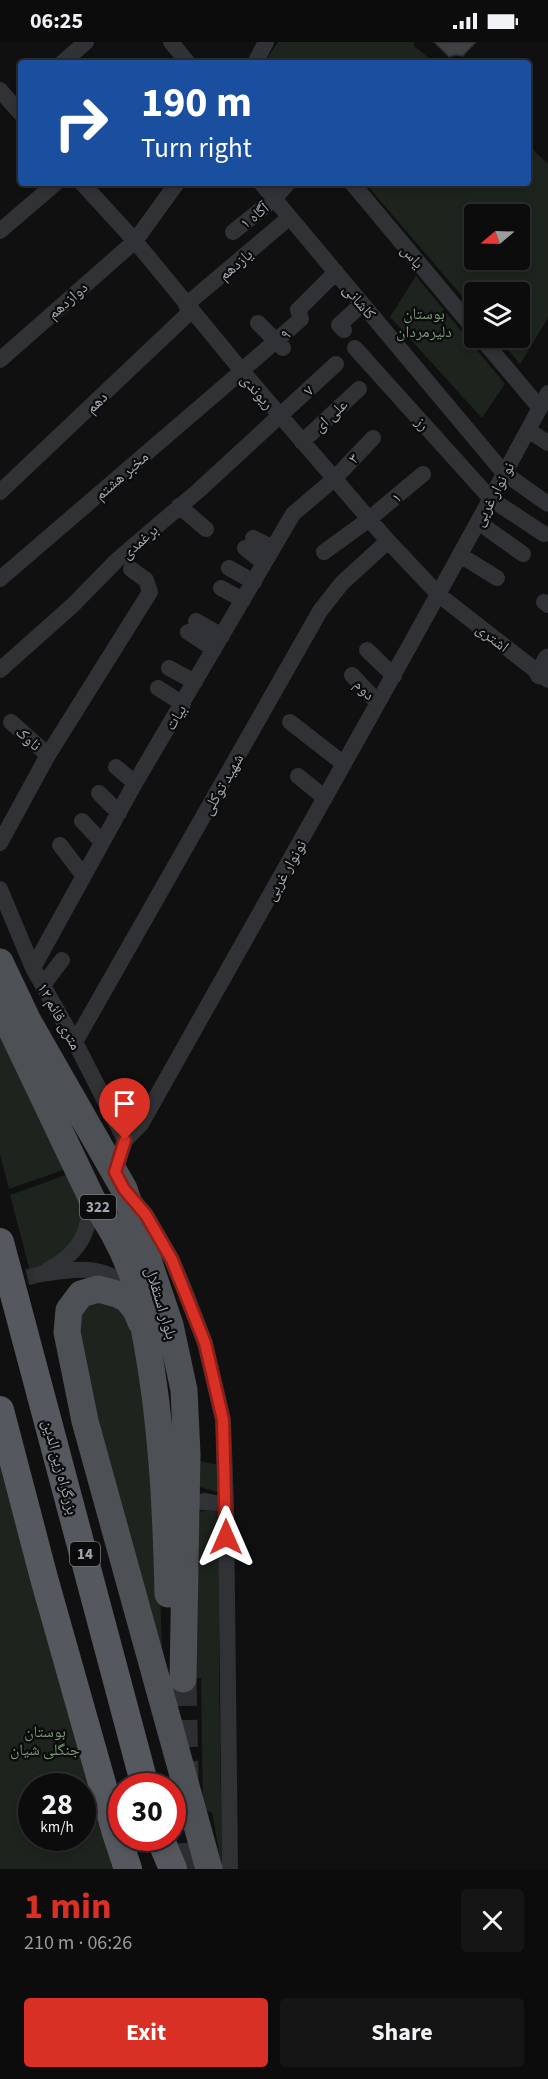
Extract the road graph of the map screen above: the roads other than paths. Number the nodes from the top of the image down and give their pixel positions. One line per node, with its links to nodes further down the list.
1 (86, 42): 4 (street)
2 (171, 42): 5 (street)
3 (266, 42): 6 (street)
4 (65, 60)
5 (186, 60)
6 (257, 60)
7 (0, 90): 8 (street)
8 (18, 106): 9 (street)
9 (0, 116)
10 (52, 186): 18 (street)
11 (85, 186): 20 (street, ریوندی)
12 (175, 186): 20 (street, دوازدهم)
13 (263, 186): 16 (street, کاشانی)
14 (285, 186): 16 (street, آگاه ۱)
15 (355, 186): 24 (street, یاس)
16 (274, 199): 19 (street, آگاه ۱); 21 (street, کاشانی)
17 (284, 222): 23 (street, یازدهم)
18 (0, 231)
19 (233, 232)
20 (135, 241): 23 (street, ریوندی); 30 (street, دوازدهم)
21 (336, 272): 22 (street, کاشانی); 27 (street, ۹)
22 (362, 304): 26 (street); 41 (street, کاشانی)
23 (188, 308): 32 (street, ریوندی); 44 (street, دهم)
24 (464, 317)
25 (258, 323): 27 (street)
26 (344, 330)
27 (280, 345): 32 (street, ۹)
28 (355, 348): 45 (street, رز)
29 (489, 348): 35 (street)
30 (0, 360)
31 (336, 364): 36 (street, ۷)
32 (245, 368): 36 (street, ریوندی); 61 (street, مخبر هشتم)
33 (359, 388): 39 (street, علی ای)
34 (548, 393): 35 (street, نو نوار غربی)
35 (540, 408): 37 (street, نو نوار غربی)
36 (280, 416): 39 (street, ریوندی); 47 (street, برغمدی)
37 (528, 430): 40 (street); 41 (street, نو نوار غربی)
38 (374, 438): 43 (street, ۳)
39 (302, 442): 43 (street, ریوندی)
40 (548, 443)
41 (504, 473): 45 (street, نو نوار غربی); 46 (street, کاشانی)
42 (423, 474): 48 (street, ۱)
43 (333, 479): 48 (street, ریوندی); 53 (street, بیات)
44 (0, 492)
45 (491, 499): 49 (street, نو نوار غربی); 51 (street)
46 (548, 504)
47 (179, 506): 50 (street); 70 (street, برغمدی)
48 (368, 520): 52 (street, ریوندی); 54 (street, ۱)
49 (478, 522): 55 (street); 56 (street, نو نوار غربی)
50 (206, 529)
51 (544, 534)
52 (388, 541): 64 (street, ریوندی); 99 (street, شهید توکلی)
53 (273, 548): 57 (street, بیات); 57 (street)
54 (324, 552)
55 (523, 554)
56 (460, 555): 60 (street); 64 (street, نو نوار غربی)
57 (264, 563): 62 (street, بیات)
58 (229, 568): 62 (street)
59 (131, 569): 80 (street, برغمدی)
60 (497, 578)
61 (0, 579)
62 (254, 582): 65 (street, بیات)
63 (221, 588): 65 (street)
64 (439, 595): 71 (street, اشتری); 73 (street, نونوار غربی)
65 (243, 600): 67 (street, بیات)
66 (192, 627): 67 (street)
67 (218, 643): 74 (street, بیات)
68 (367, 650): 73 (street)
69 (169, 668): 74 (street)
70 (0, 670)
71 (545, 671)
72 (352, 675): 76 (street, دوم)
73 (394, 675): 76 (street, نونوار غربی)
74 (195, 682): 77 (street, بیات)
75 (158, 688): 77 (street)
76 (378, 703): 81 (street, نونوار غربی)
77 (183, 704): 84 (street, بیات)
78 (10, 722): 80 (street, ناوک)
79 (290, 722): 81 (street)
80 (48, 755): 90 (street, برغمدی)
81 (344, 764): 86 (street, نونوار غربی)
82 (116, 767): 84 (street)
83 (298, 776): 86 (street)
84 (135, 783): 87 (street, بیات)
85 (99, 793): 87 (street)
86 (325, 798): 102 (street, نونوار غربی)
87 (119, 813): 89 (street, بیات)
88 (82, 821): 89 (street)
89 (102, 842): 92 (street, بیات)
90 (0, 843)
91 (60, 845): 92 (street)
92 (83, 875): 96 (street, بیات)
93 (0, 889): 96 (street, ۱۲ متری قائم)
94 (62, 960): 97 (street)
95 (0, 962): 100 (main road, بلوار استقلال / 322)
96 (33, 968): 97 (street, ۱۲ متری قائم)
97 (43, 986): 99 (street, ۱۲ متری قائم)
98 (0, 1006): 100 (main road, بلوار استقلال / 322)
99 (75, 1042): 102 (street, ۱۲ متری قائم)
100 (43, 1072): 101 (main road, بلوار استقلال / 322); 104 (main road, بلوار استقلال / 322)
101 (95, 1139): 102 (street); 103 (main road, بلوار استقلال / 322)
102 (125, 1140): 103 (street)
103 (120, 1180): 109 (main road, بلوار استقلال / 322); 112 (street)
104 (92, 1199): 106 (main road, بلوار استقلال / 322); 106 (street)
105 (1, 1246): 113 (highway, بزرگراه زین الدین / 14)
106 (138, 1292): 107 (main road, بلوار استقلال / 322)
107 (145, 1331): 110 (main road, بلوار استقلال / 322); 117 (main road)
108 (0, 1410): 115 (highway)
109 (185, 1419): 110 (main road); 111 (main road, بلوار استقلال / 322)
110 (158, 1420): 111 (main road, بلوار استقلال / 322)
111 (187, 1505): 112 (street)
112 (226, 1505): 118 (street)
113 (142, 1773)
114 (165, 1851): 116 (highway)
115 (128, 1869)
116 (172, 1869)
117 (209, 1869)
118 (230, 1869)

